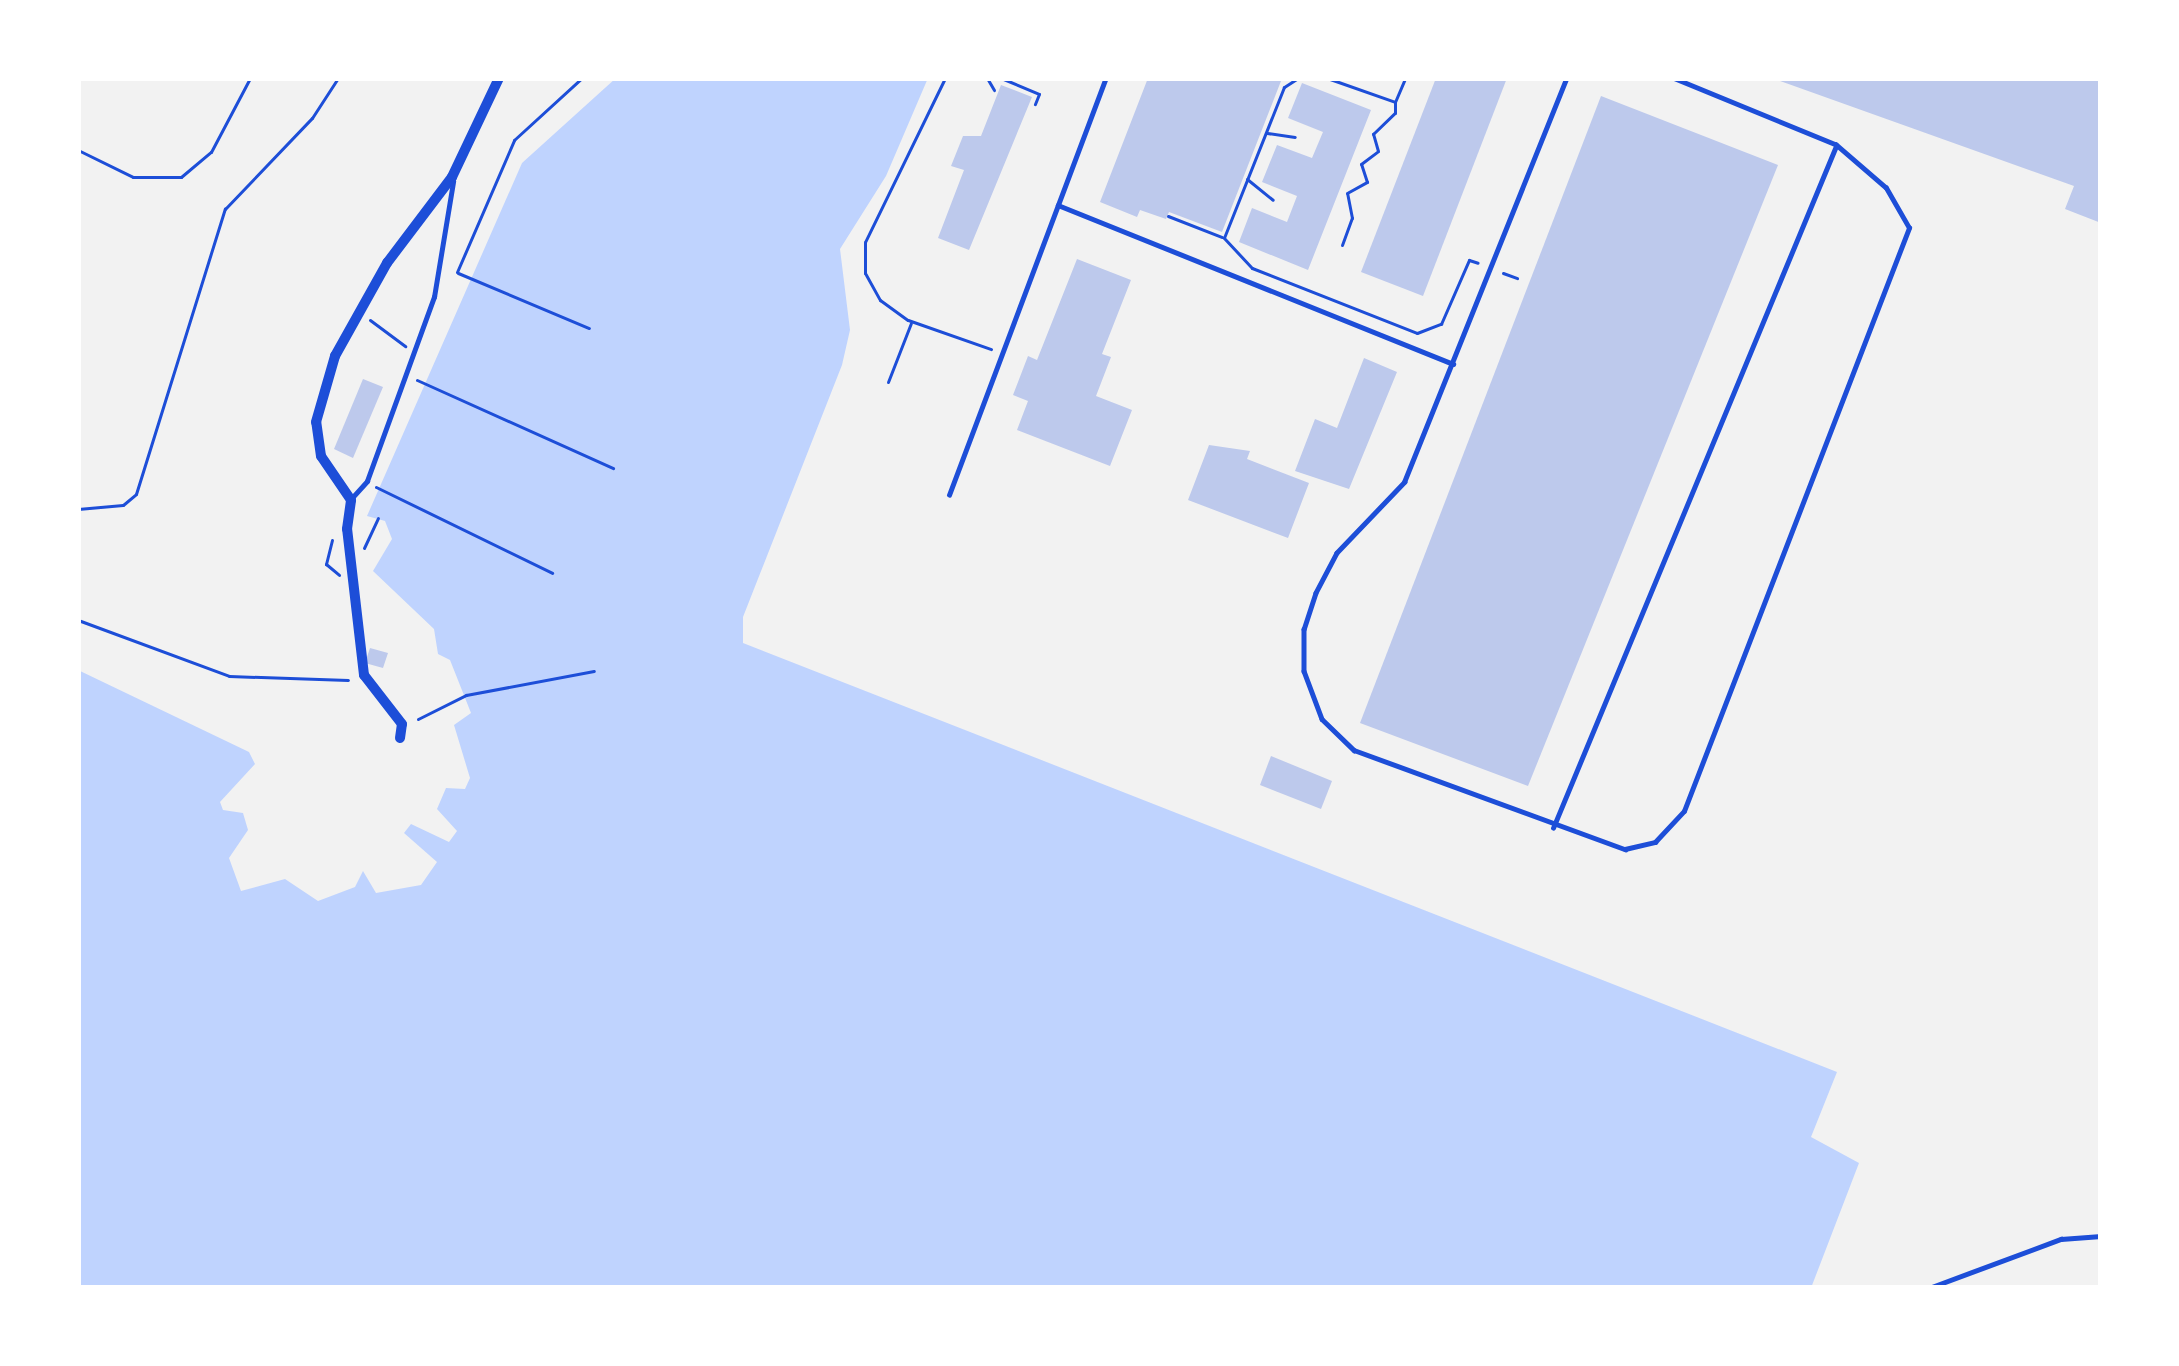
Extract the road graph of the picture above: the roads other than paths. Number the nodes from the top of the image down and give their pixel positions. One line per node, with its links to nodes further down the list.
1 (499, 78): 6 (street)
2 (1106, 78): 7 (lane)
3 (1567, 78): 8 (lane)
4 (1673, 78): 5 (lane)
5 (1836, 145): 12 (lane); 12 (lane)
6 (452, 177): 10 (lane); 10 (street)
7 (1057, 205): 8 (lane); 9 (lane)
8 (1454, 364): 12 (lane)
9 (949, 495)
10 (350, 500): 11 (street)
11 (400, 737)
12 (1553, 828)
13 (2101, 1236): 14 (lane)
14 (1929, 1288)

